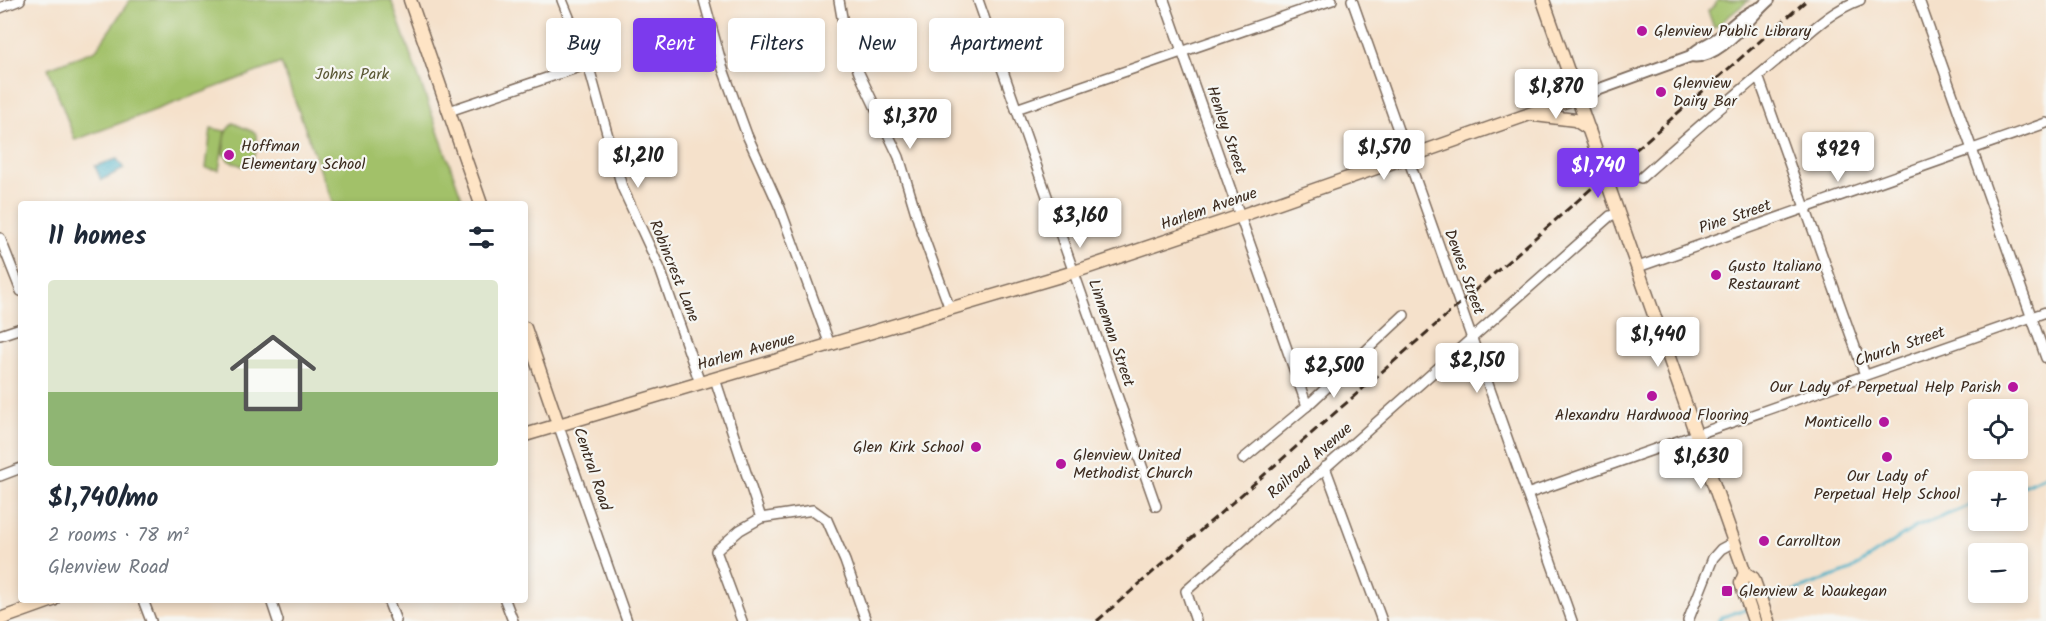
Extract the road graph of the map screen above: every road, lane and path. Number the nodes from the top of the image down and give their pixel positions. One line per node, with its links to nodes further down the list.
1 (20, 0): 14 (street)
2 (410, 0): 22 (main road)
3 (562, 0): 15 (street, Robincrest Lane)
4 (704, 0): 45 (street)
5 (839, 0): 37 (street)
6 (978, 0): 21 (street, Linneman Street)
7 (1164, 0): 16 (street, Henley Street)
8 (1332, 0): 16 (street)
9 (1352, 0): 27 (street, Dewes Street)
10 (1543, 0): 20 (main road)
11 (1769, 0): 20 (street, Harlem Avenue)
12 (1860, 0): 19 (street)
13 (1919, 0): 26 (street)
14 (0, 8)
15 (569, 18)
16 (1182, 51): 21 (street); 32 (street, Henley Street)
17 (564, 72): 22 (street)
18 (590, 72): 49 (street, Robincrest Lane)
19 (1758, 76): 28 (street); 30 (street)
20 (1578, 96): 23 (main road, Harlem Avenue); 25 (main road)
21 (1016, 109): 35 (street, Linneman Street)
22 (449, 111): 29 (main road)
23 (1525, 115): 25 (main road); 27 (main road, Harlem Avenue)
24 (2046, 123): 26 (street, Pine Street)
25 (1589, 129): 31 (main road)
26 (1972, 149): 30 (street, Pine Street); 40 (street)
27 (1407, 157): 32 (main road, Harlem Avenue); 44 (street, Dewes Street)
28 (1641, 178)
29 (480, 201)
30 (1805, 208): 34 (street, Pine Street); 47 (street)
31 (1619, 213): 34 (main road); 44 (street, Railroad Avenue)
32 (1240, 216): 35 (main road, Harlem Avenue); 50 (street, Henley Street)
33 (0, 238): 36 (street)
34 (1638, 267): 53 (main road)
35 (1074, 272): 37 (main road, Harlem Avenue); 59 (street, Linneman Street)
36 (18, 283)
37 (950, 309): 45 (main road, Harlem Avenue)
38 (2046, 312): 40 (street, Church Street)
39 (1404, 315): 50 (street)
40 (2032, 317): 46 (street); 47 (street, Church Street)
41 (18, 329): 42 (street)
42 (0, 335)
43 (528, 337): 51 (main road, Central Road)
44 (1472, 339): 55 (street, Railroad Avenue); 58 (street, Dewes Street)
45 (830, 345): 48 (main road, Harlem Avenue)
46 (2046, 358)
47 (1865, 375): 53 (street, Church Street)
48 (715, 379): 49 (main road, Harlem Avenue); 60 (street)
49 (700, 383): 51 (main road, Harlem Avenue)
50 (1307, 406): 54 (street)
51 (558, 424): 52 (main road, Harlem Avenue); 74 (street, Central Road)
52 (528, 434)
53 (1697, 434): 58 (street, Church Street); 61 (main road)
54 (1243, 459)
55 (1325, 467): 77 (street, Railroad Avenue); 78 (street)
56 (18, 469): 57 (street)
57 (0, 476)
58 (1527, 494): 79 (street, Dewes Street)
59 (1156, 506)
60 (761, 518): 75 (street); 76 (street)
61 (1734, 542): 62 (main road); 80 (street)
62 (1745, 573): 69 (main road); 81 (main road)
63 (45, 603): 68 (main road)
64 (144, 603): 70 (street)
65 (272, 603): 71 (street)
66 (389, 603): 72 (street)
67 (507, 603): 73 (street)
68 (0, 619)
69 (1768, 620)
70 (151, 621)
71 (278, 621)
72 (396, 621)
73 (513, 621)
74 (627, 621)
75 (742, 621)
76 (866, 621)
77 (1196, 621)
78 (1382, 621)
79 (1572, 621)
80 (1688, 621)
81 (1754, 621)

